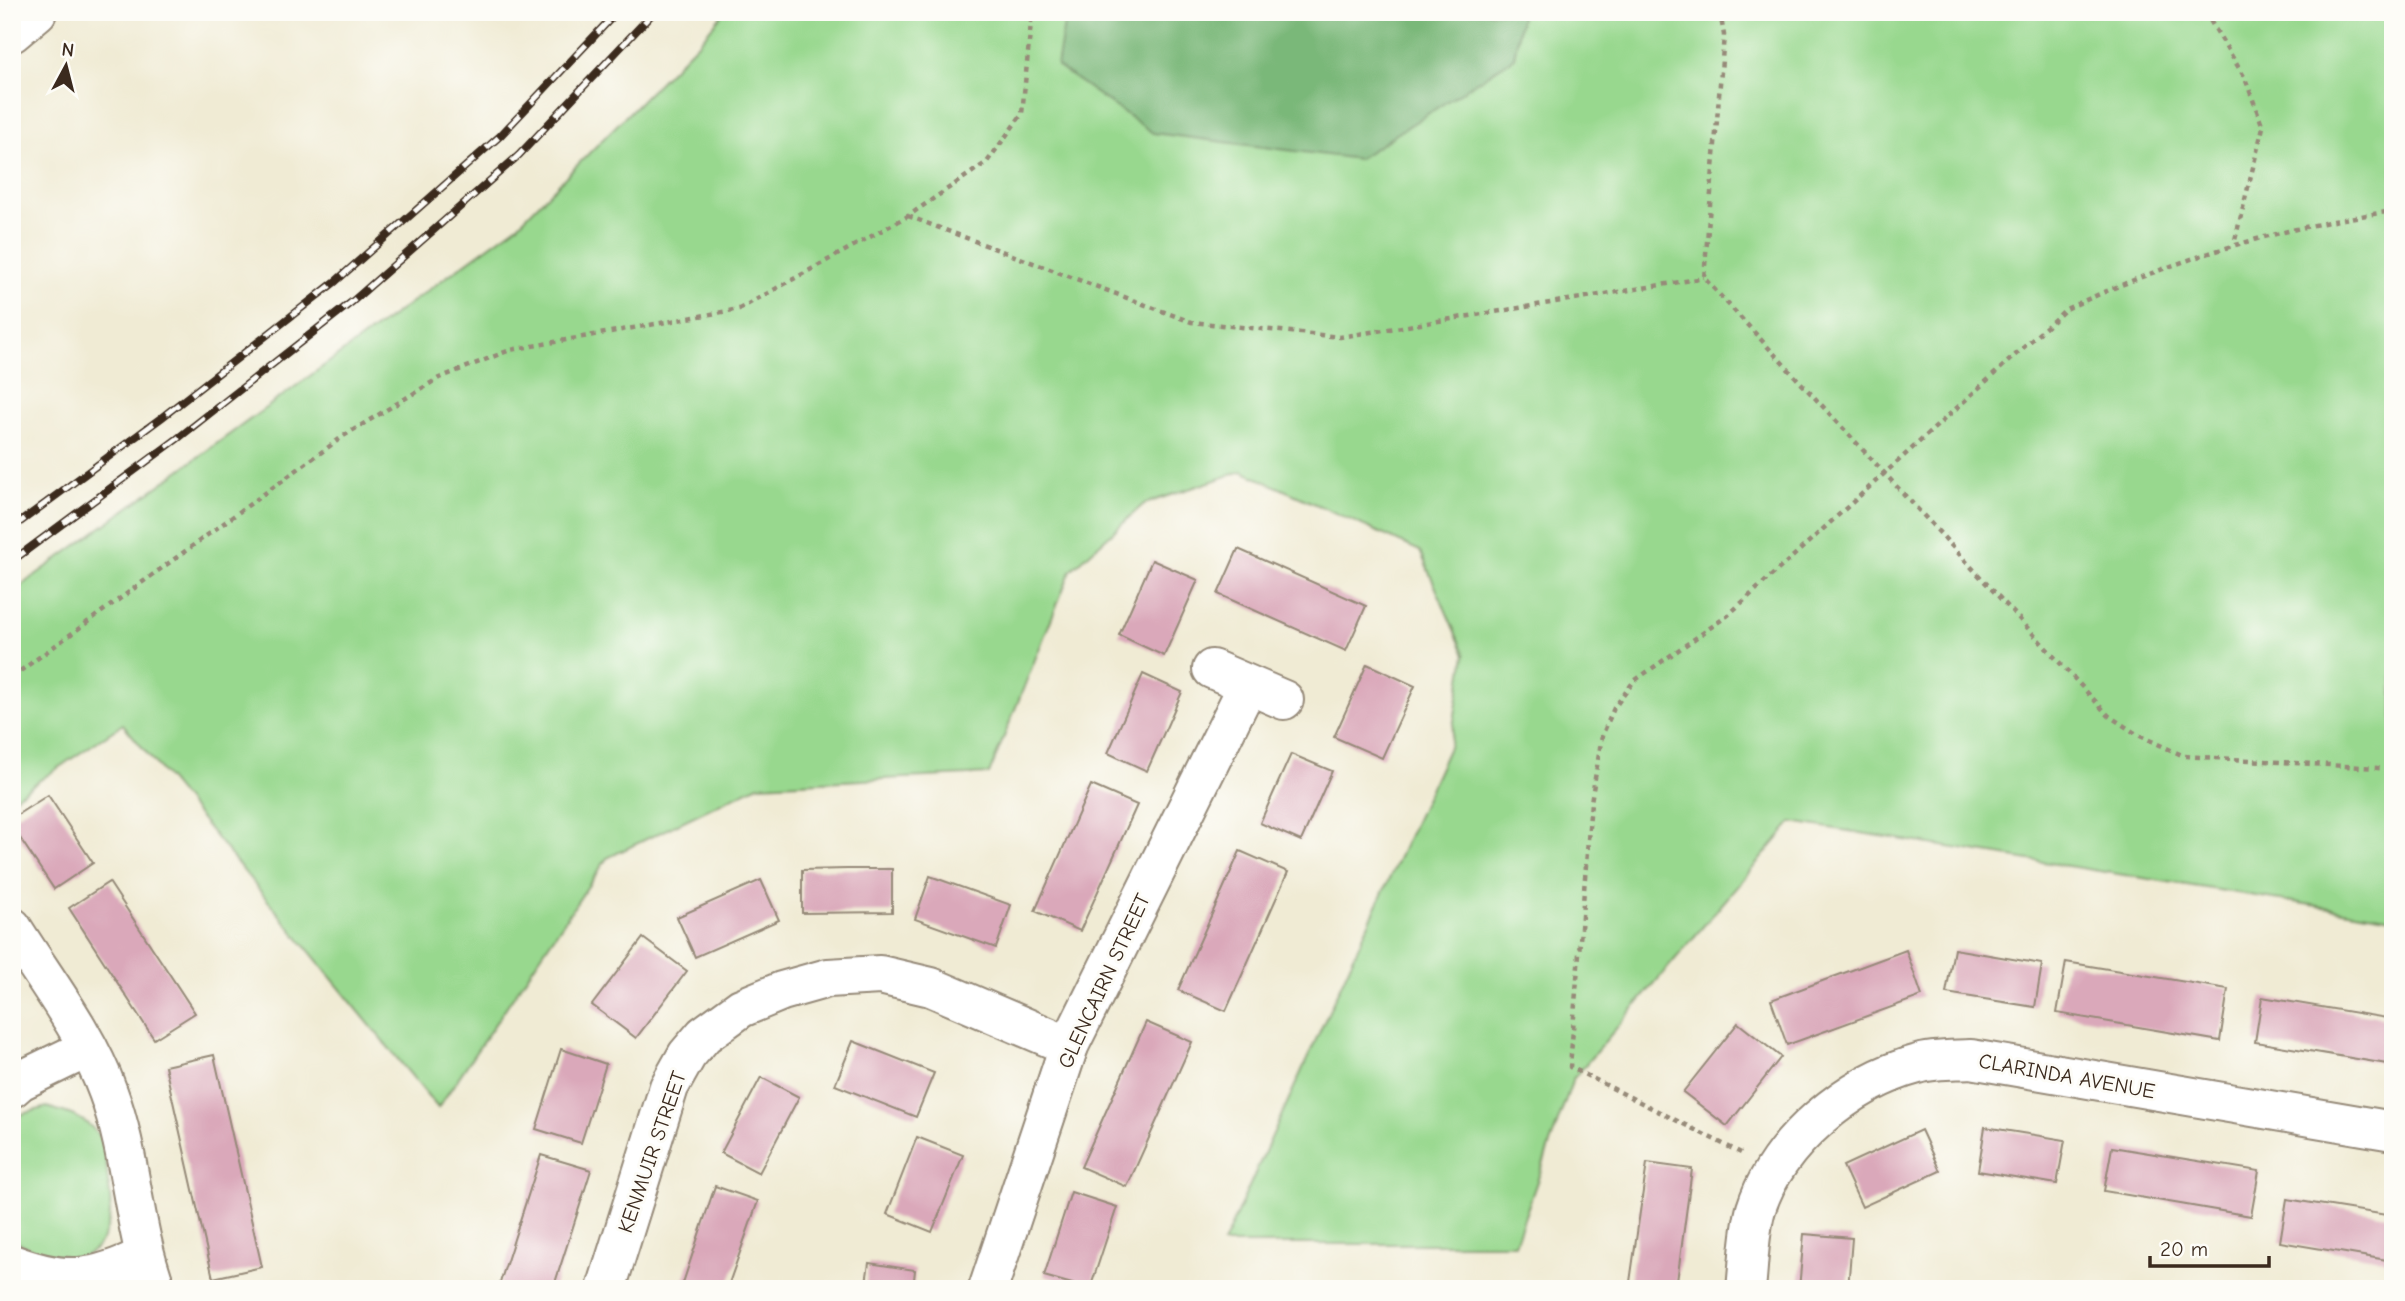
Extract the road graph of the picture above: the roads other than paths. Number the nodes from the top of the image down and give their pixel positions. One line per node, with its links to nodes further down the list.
1 (37, 12): 2 (street)
2 (12, 33)
3 (1212, 669): 4 (street)
4 (1248, 685): 5 (street); 7 (street, GLENCAIRN STREET)
5 (1284, 700)
6 (12, 927): 8 (street)
7 (1069, 1046): 13 (street, KENMUIR STREET); 14 (street, GLENCAIRN STREET)
8 (88, 1048): 9 (street); 12 (street)
9 (12, 1088)
10 (2393, 1131): 15 (street, CLARINDA AVENUE)
11 (12, 1264): 12 (street)
12 (150, 1272)
13 (606, 1289)
14 (988, 1289)
15 (1746, 1289)

